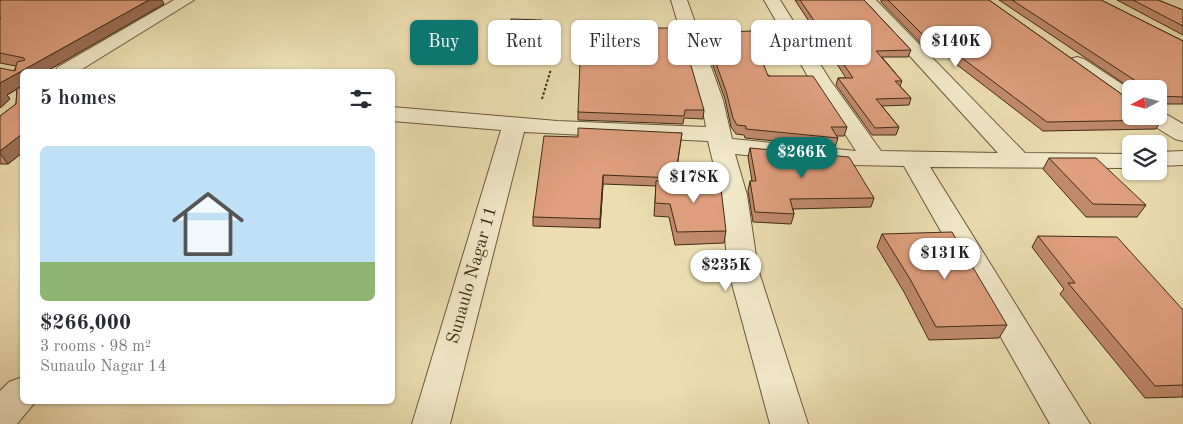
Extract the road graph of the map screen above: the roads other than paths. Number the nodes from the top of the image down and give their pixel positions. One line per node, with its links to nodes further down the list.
1 (186, 0): 6 (street)
2 (772, 0): 13 (street)
3 (867, 0): 17 (street)
4 (681, 6): 12 (street)
5 (1058, 50): 7 (street)
6 (68, 69)
7 (1122, 94)
8 (395, 114): 9 (street)
9 (514, 125): 12 (street); 21 (street, Sunaulo Nagar 11)
10 (1168, 125): 11 (street)
11 (1183, 134)
12 (720, 139): 13 (street); 22 (street)
13 (873, 157): 14 (street)
14 (912, 158): 17 (street); 23 (street)
15 (1183, 158): 16 (street)
16 (1167, 159)
17 (1019, 161): 18 (street)
18 (1122, 161)
19 (20, 395): 20 (street)
20 (0, 416)
21 (431, 424)
22 (789, 424)
23 (1071, 424)

